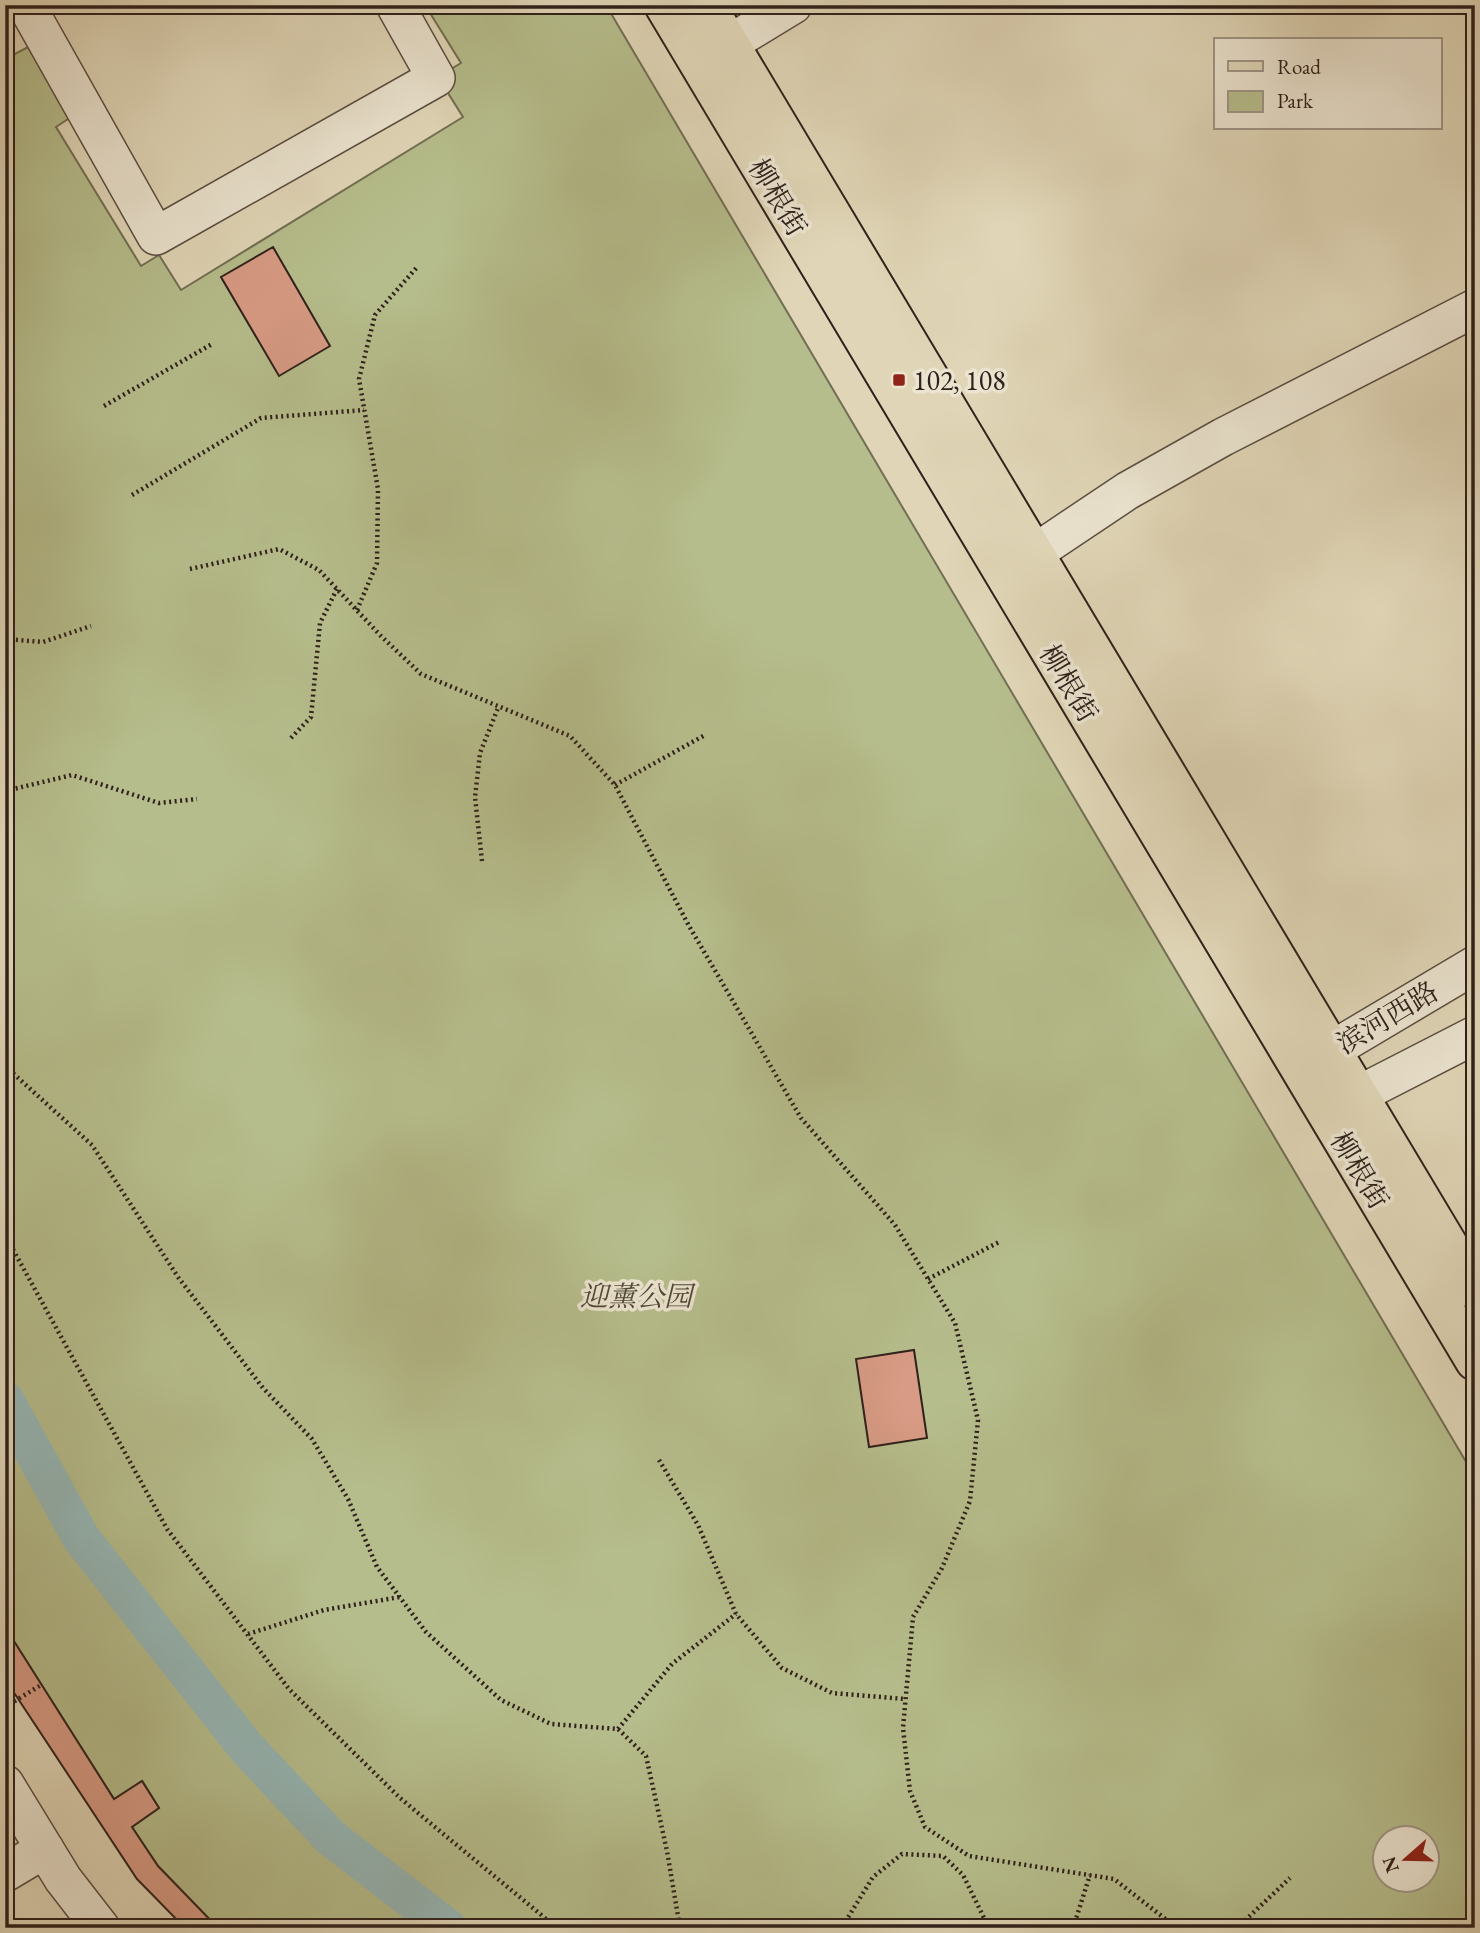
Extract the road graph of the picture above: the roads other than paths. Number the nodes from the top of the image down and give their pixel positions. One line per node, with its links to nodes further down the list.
1 (26, 5): 2 (street)
2 (395, 5)
3 (664, 5): 6 (main road, 柳根街)
4 (706, 5): 6 (main road, 柳根街)
5 (793, 5): 6 (street)
6 (714, 53): 8 (main road, 柳根街); 11 (main road, 柳根街)
7 (1475, 308): 8 (street)
8 (1033, 554): 11 (main road, 柳根街)
9 (1475, 965): 11 (street, 滨河西路)
10 (1475, 1035): 12 (street, 滨河西路)
11 (1316, 1061): 12 (main road, 柳根街); 13 (main road, 柳根街)
12 (1358, 1095): 13 (street, 滨河西路); 15 (main road, 柳根街)
13 (1328, 1118): 14 (main road, 柳根街)
14 (1386, 1213): 16 (main road, 柳根街); 17 (street)
15 (1475, 1290)
16 (1475, 1361)
17 (1475, 1385)
18 (5, 1784): 19 (street)
19 (45, 1849): 20 (street); 21 (street)
20 (5, 1873)
21 (101, 1928)

